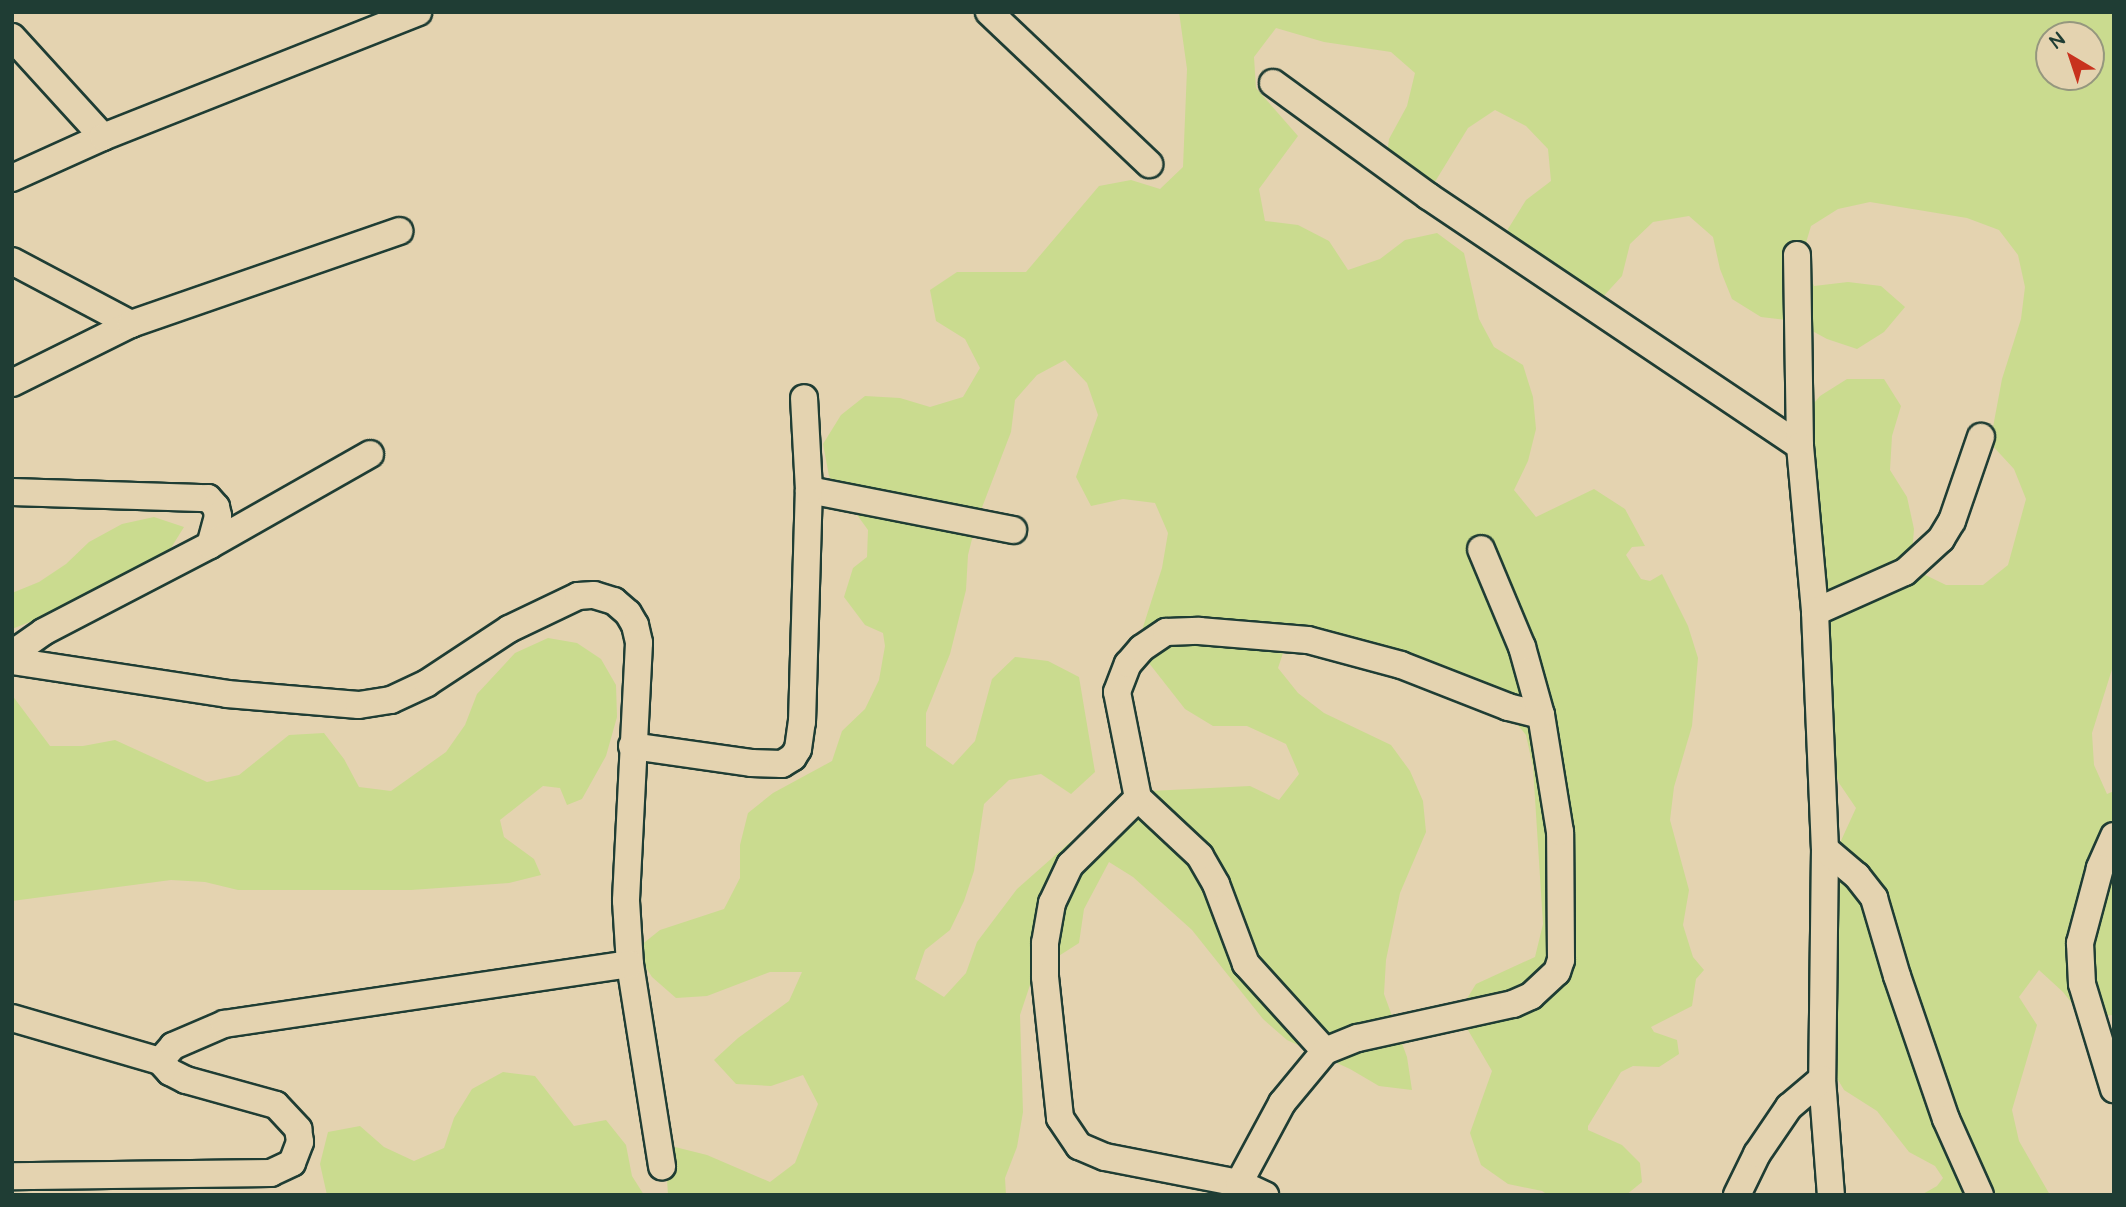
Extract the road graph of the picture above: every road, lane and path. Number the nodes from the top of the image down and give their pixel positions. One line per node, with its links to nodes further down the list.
1 (418, 12): 5 (street)
2 (989, 12): 6 (street)
3 (12, 37): 5 (street)
4 (1273, 83): 15 (street)
5 (103, 137): 7 (street)
6 (1149, 164)
7 (12, 178)
8 (399, 231): 11 (street)
9 (1797, 255): 15 (street)
10 (12, 261): 11 (street)
11 (131, 324): 12 (street)
12 (12, 383)
13 (804, 398): 17 (street)
14 (1981, 437): 22 (street)
15 (1800, 446): 22 (street)
16 (370, 454): 20 (street)
17 (808, 490): 19 (street); 26 (street)
18 (12, 492): 20 (street)
19 (1013, 530)
20 (210, 545): 23 (street)
21 (1480, 549): 25 (street)
22 (1815, 612): 29 (street)
23 (12, 654)
24 (12, 661): 26 (street)
25 (1541, 715): 27 (street); 32 (street)
26 (632, 746): 30 (street)
27 (1138, 798): 32 (street); 38 (street)
28 (2114, 836): 35 (street)
29 (1825, 849): 34 (street); 42 (street)
30 (630, 964): 33 (street); 36 (street)
31 (12, 1018): 33 (street)
32 (1325, 1051): 38 (street)
33 (160, 1061): 37 (street)
34 (1822, 1079): 40 (street); 41 (street)
35 (2114, 1089)
36 (662, 1166)
37 (12, 1176)
38 (1240, 1183): 39 (street)
39 (1265, 1195)
40 (1737, 1195)
41 (1831, 1195)
42 (1980, 1195)

